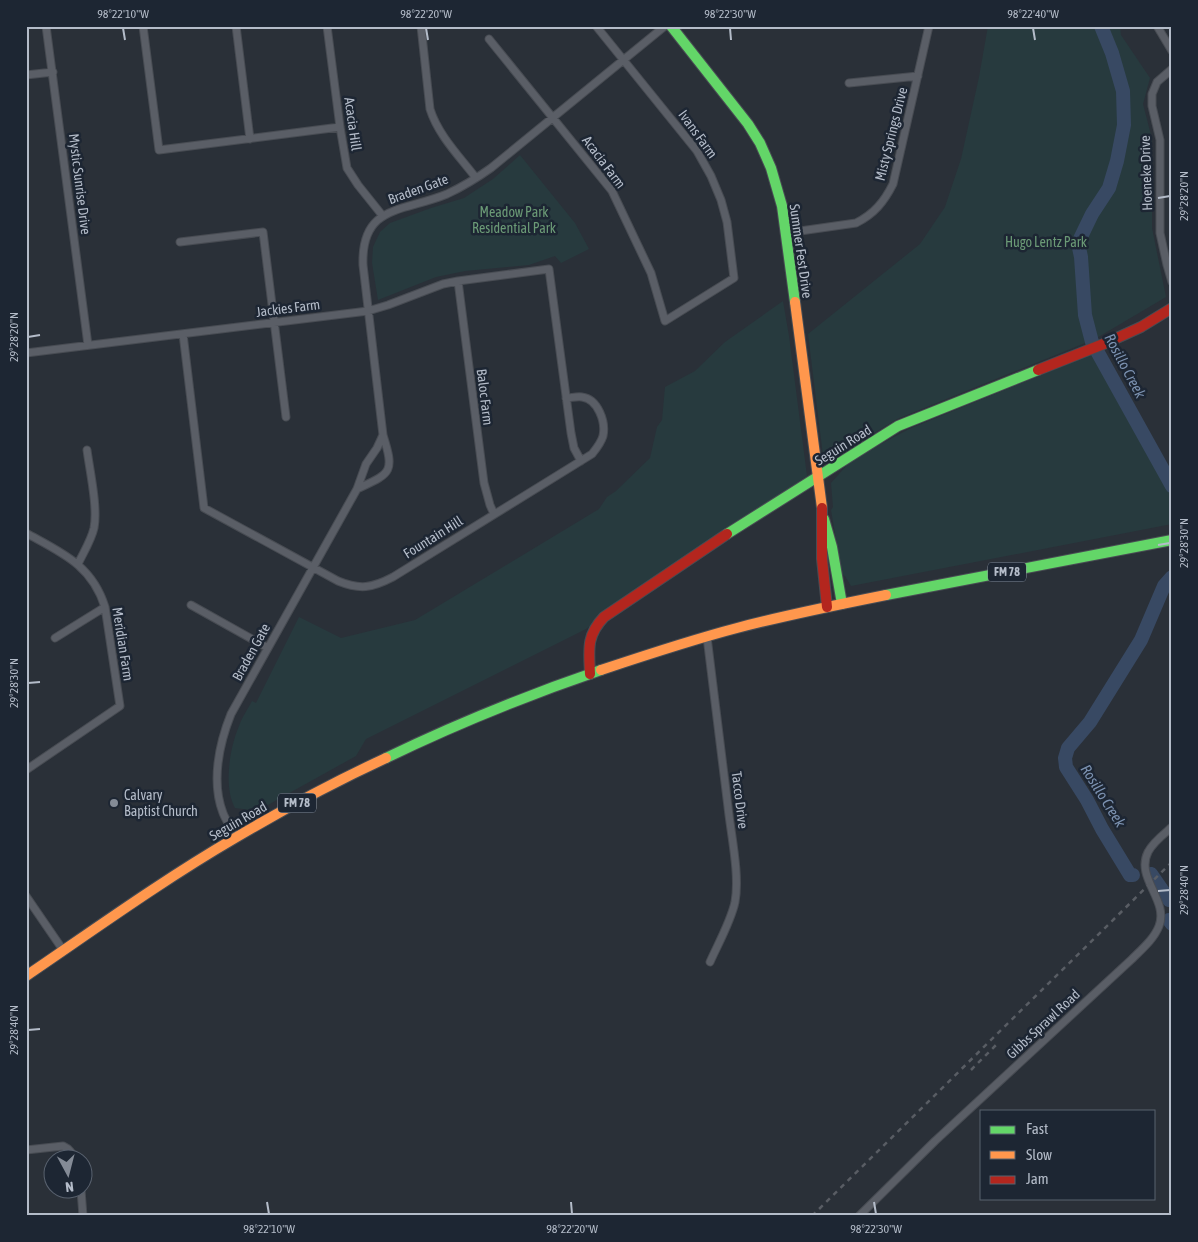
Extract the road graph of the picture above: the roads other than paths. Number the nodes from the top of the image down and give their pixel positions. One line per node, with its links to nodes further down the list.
1 (46, 26): 15 (street, Mystic Sunrise Drive)
2 (143, 26): 21 (street)
3 (236, 26): 21 (street)
4 (327, 26): 20 (street, Acacia Hill)
5 (421, 26): 22 (street)
6 (596, 26): 13 (street, Ivans Farm)
7 (665, 26): 13 (street, Braden Gate)
8 (671, 26): 24 (street, Summer Fest Drive)
9 (928, 26): 17 (street, Misty Springs Drive)
10 (1157, 26): 12 (street)
11 (489, 38): 19 (street, Acacia Farm)
12 (1172, 51)
13 (624, 60): 19 (street, Braden Gate); 30 (street, Ivans Farm)
14 (1172, 69): 27 (street, Hoeneke Drive)
15 (53, 72): 16 (street); 33 (street, Mystic Sunrise Drive)
16 (26, 75)
17 (918, 76): 18 (street); 24 (street, Misty Springs Drive)
18 (849, 83)
19 (554, 117): 22 (street, Braden Gate); 30 (street, Acacia Farm)
20 (340, 127): 21 (street); 23 (street, Acacia Hill)
21 (250, 139)
22 (476, 178): 23 (street, Braden Gate)
23 (382, 215): 29 (street, Braden Gate)
24 (786, 233): 40 (street, Summer Fest Drive)
25 (180, 242): 31 (street)
26 (458, 281): 29 (street, Jackies Farm); 35 (street, Jackies Farm); 43 (street, Baloc Farm)
27 (1172, 282)
28 (1172, 308): 40 (street, Seguin Road)
29 (368, 311): 31 (street, Jackies Farm); 37 (street, Braden Gate)
30 (666, 321)
31 (274, 322): 32 (street, Jackies Farm); 36 (street)
32 (183, 334): 33 (street, Jackies Farm); 47 (street, Fountain Hill)
33 (88, 346): 34 (street, Jackies Farm)
34 (26, 353)
35 (566, 398): 39 (street); 39 (street, Fountain Hill)
36 (286, 417)
37 (383, 436): 41 (street, Braden Gate); 41 (street, Braden Gate)
38 (87, 450): 46 (street)
39 (581, 461): 43 (street, Fountain Hill)
40 (818, 476): 42 (street, Summer Fest Drive); 55 (street, Seguin Road)
41 (357, 489): 47 (street, Braden Gate)
42 (822, 511): 48 (street, Summer Fest Drive); 50 (street, Summer Fest Drive)
43 (494, 514): 47 (street, Fountain Hill)
44 (26, 533): 46 (street, Meridian Farm)
45 (1172, 540): 48 (street, Seguin Road / FM 78)
46 (78, 564): 51 (street, Meridian Farm)
47 (313, 567): 54 (street, Braden Gate)
48 (842, 604): 50 (street, Seguin Road / FM 78)
49 (191, 605): 54 (street)
50 (826, 607): 52 (street, Seguin Road / FM 78)
51 (106, 608): 53 (street); 56 (street, Meridian Farm)
52 (706, 637): 55 (street, Seguin Road / FM 78); 61 (street, Tacco Drive)
53 (55, 638)
54 (268, 648): 58 (street, Braden Gate)
55 (590, 674): 58 (street, Seguin Road / FM 78)
56 (26, 770)
57 (1172, 827): 67 (street, Gibbs Sprawl Road)
58 (236, 837): 60 (street, Seguin Road / FM 78)
59 (26, 896): 60 (street)
60 (63, 950): 62 (street, Seguin Road / FM 78)
61 (710, 962)
62 (26, 976)
63 (26, 1150): 64 (street)
64 (69, 1150)
65 (82, 1200): 66 (street)
66 (83, 1216)
67 (859, 1216)

